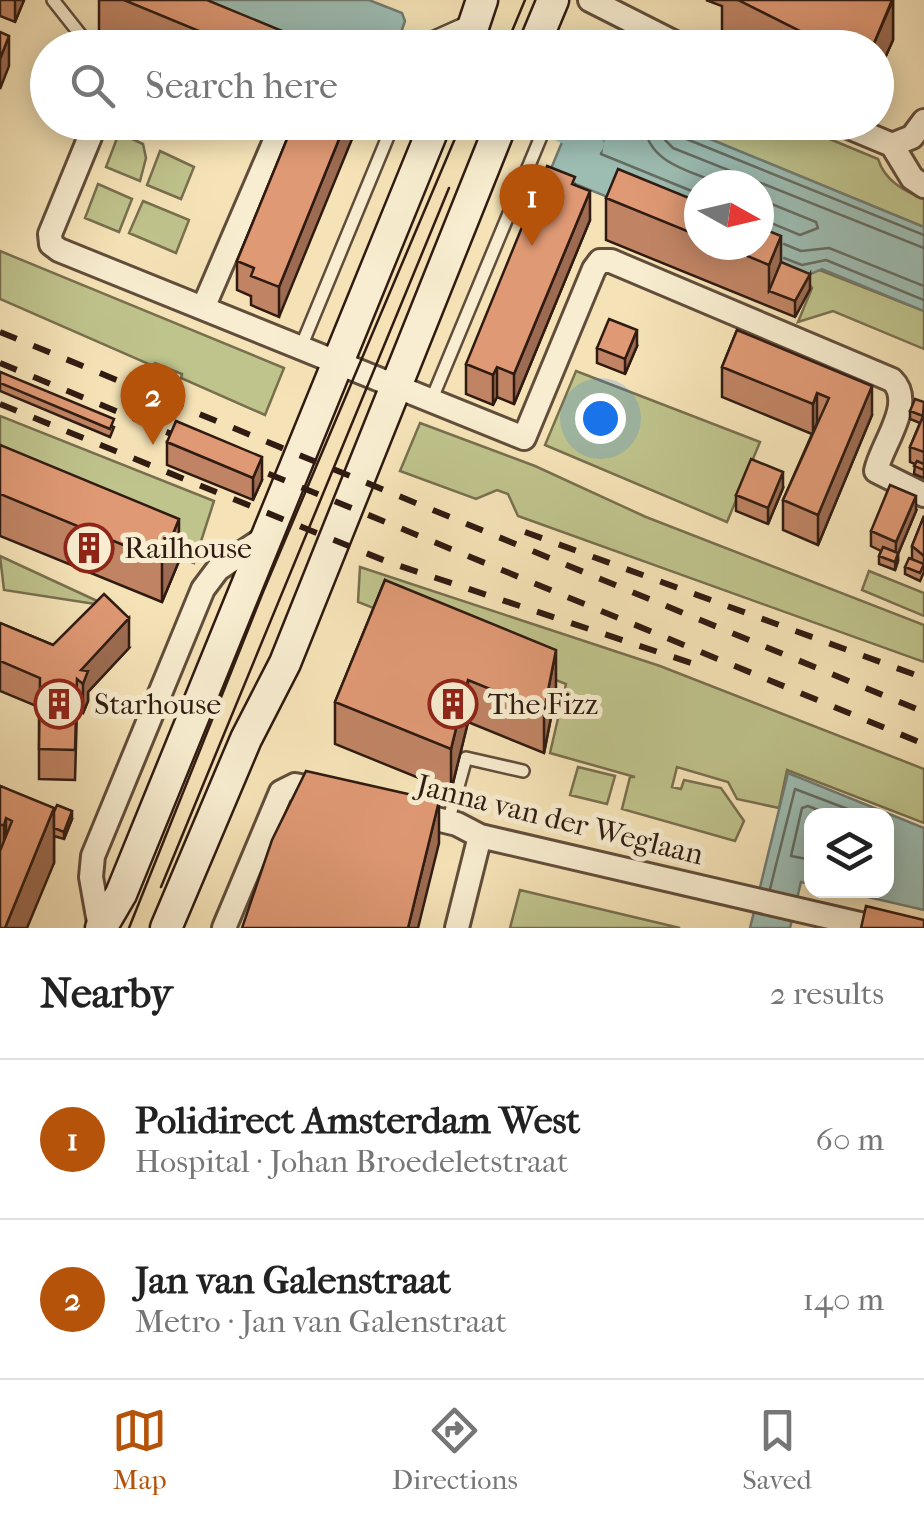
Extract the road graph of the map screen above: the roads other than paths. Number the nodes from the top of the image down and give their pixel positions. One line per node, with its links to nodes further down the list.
1 (53, 0): 5 (lane)
2 (553, 0): 7 (main road)
3 (590, 0): 8 (street)
4 (478, 23): 6 (lane)
5 (77, 30)
6 (446, 30)
7 (540, 30)
8 (649, 30)
9 (924, 121): 17 (street)
10 (89, 140): 19 (street)
11 (275, 140): 19 (street)
12 (387, 140): 20 (lane)
13 (429, 140): 21 (main road)
14 (495, 140): 22 (main road)
15 (539, 140): 23 (lane)
16 (880, 140): 17 (street)
17 (892, 145): 18 (street)
18 (924, 186)
19 (204, 308): 20 (street)
20 (301, 347): 21 (street)
21 (337, 360): 22 (street); 31 (main road)
22 (394, 384): 23 (street); 32 (main road)
23 (431, 401): 24 (street)
24 (924, 495)
25 (522, 771): 28 (lane)
26 (348, 797): 33 (street)
27 (385, 806): 28 (street, Janna van der Weglaan)
28 (448, 822): 29 (street, Janna van der Weglaan)
29 (480, 836): 30 (street, Janna van der Weglaan); 34 (street)
30 (832, 923): 35 (street, Janna van der Weglaan)
31 (100, 928)
32 (166, 928)
33 (224, 928)
34 (457, 928)
35 (877, 928)

